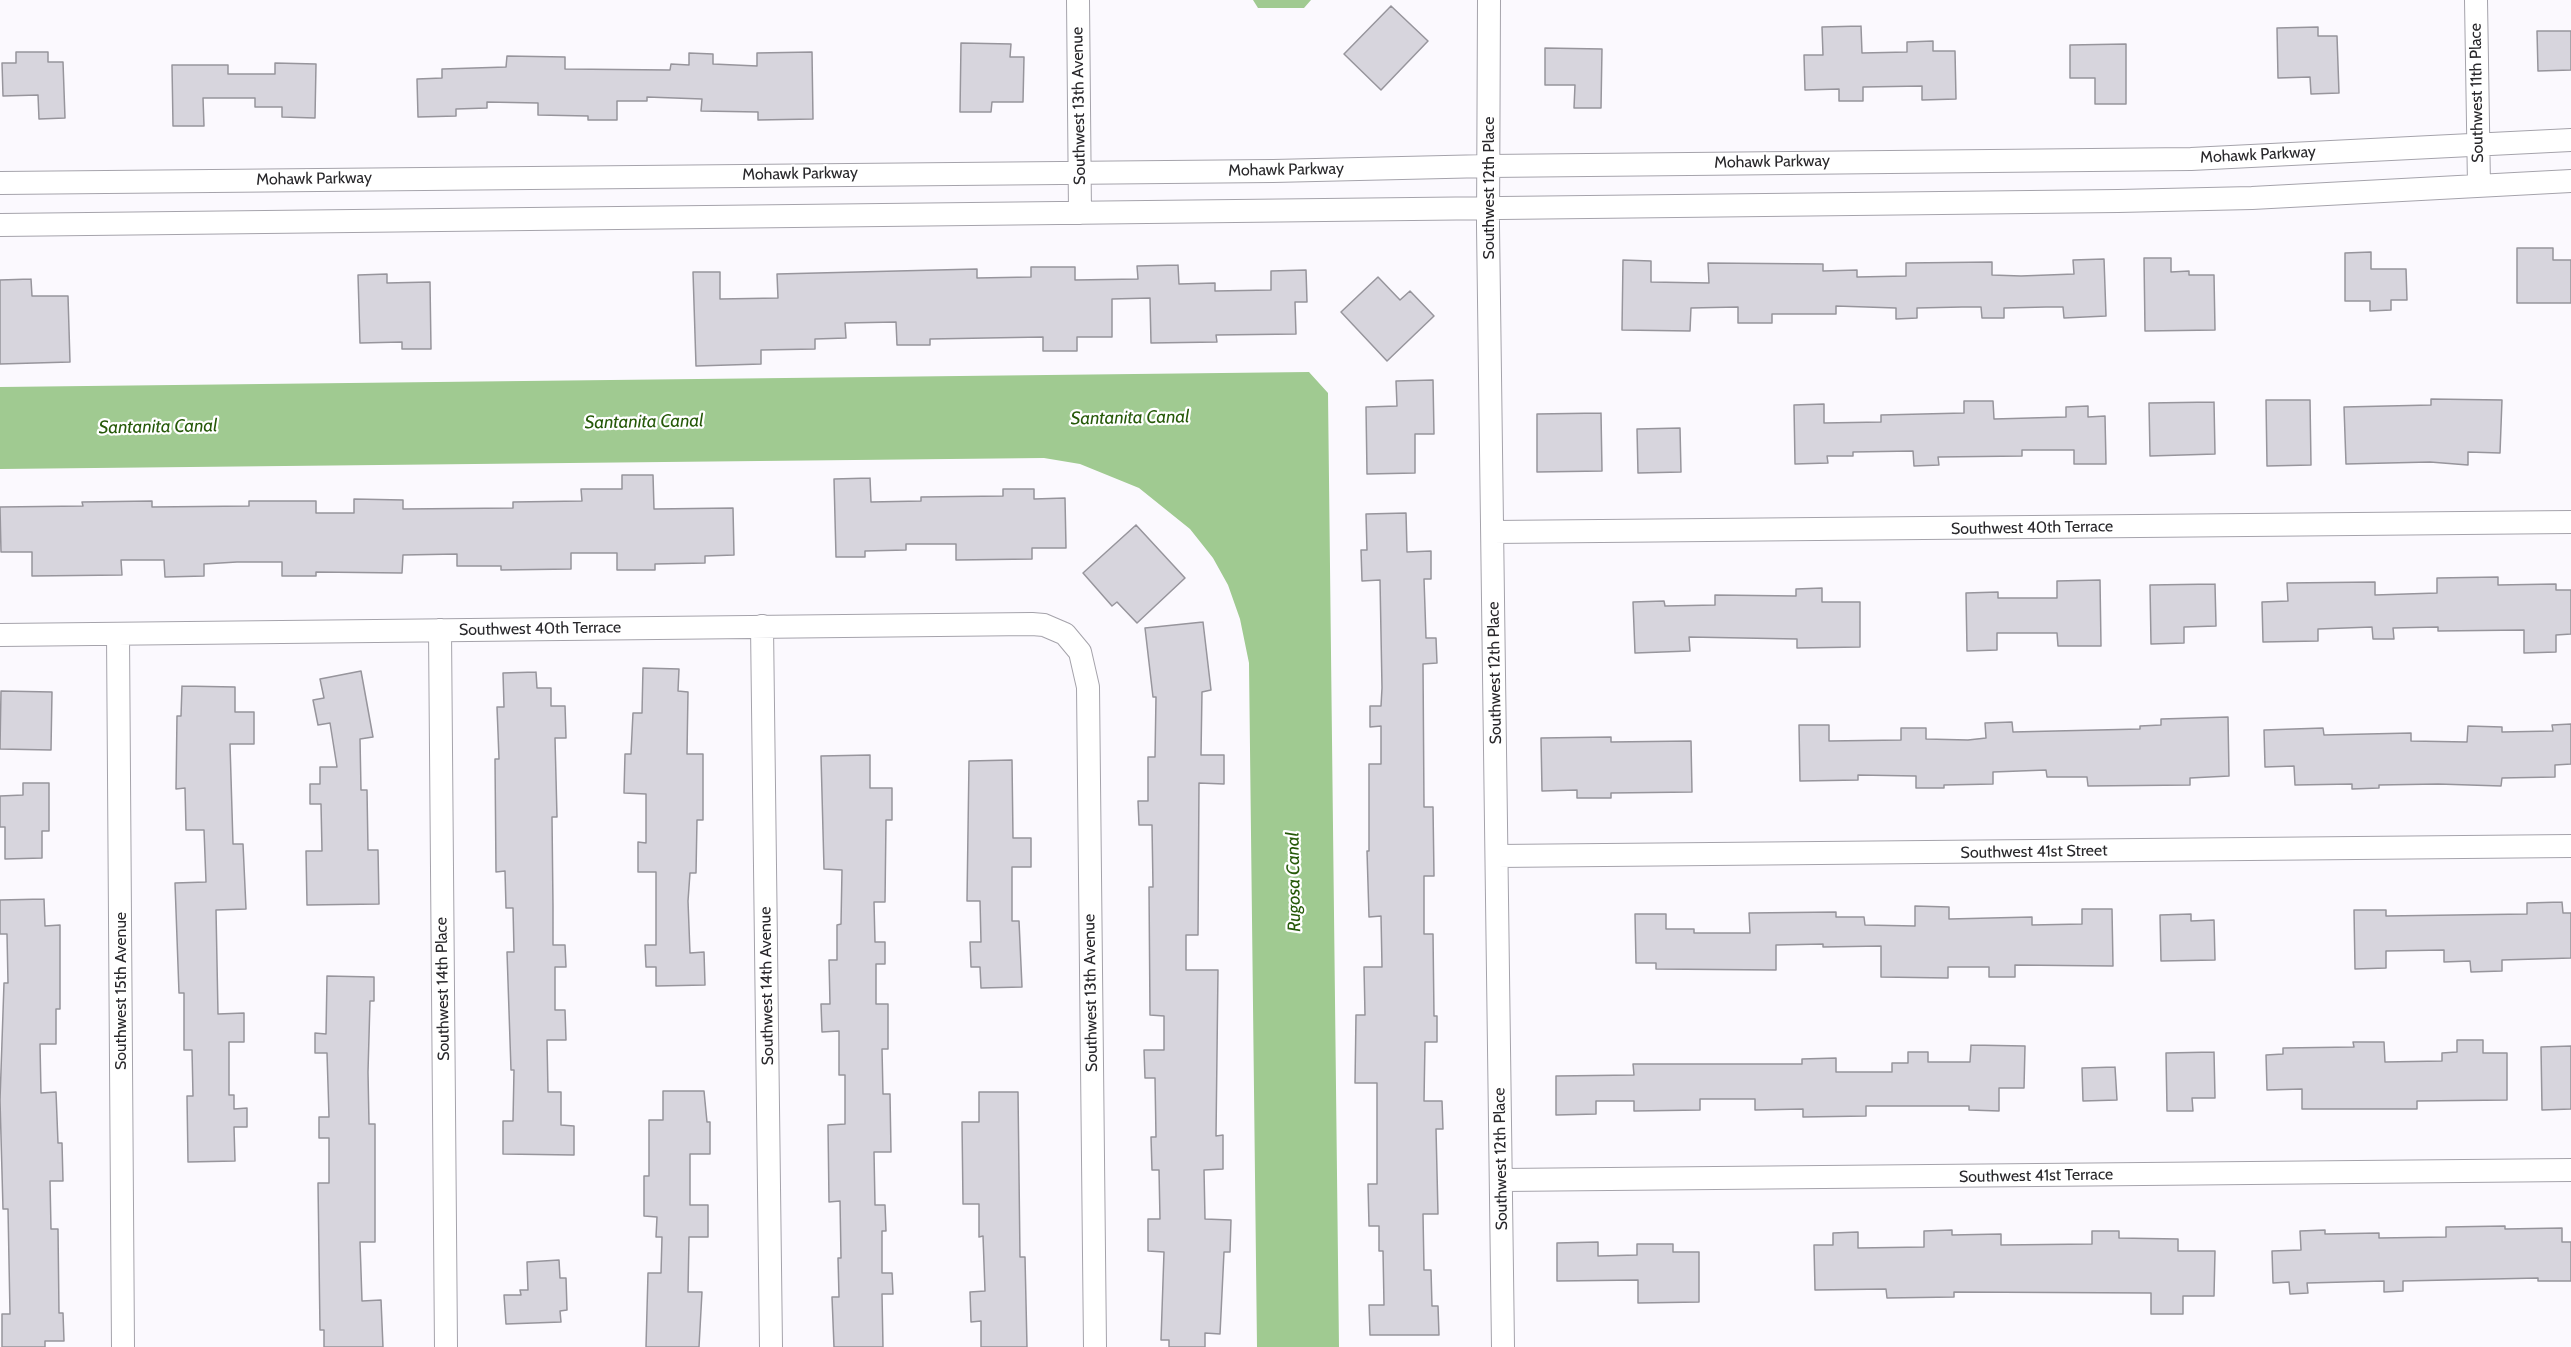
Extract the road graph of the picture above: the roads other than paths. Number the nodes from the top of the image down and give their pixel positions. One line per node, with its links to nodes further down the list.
1 (1078, 0): 7 (street, Southwest 13th Avenue)
2 (1489, 0): 6 (street, Southwest 12th Place)
3 (2476, 0): 5 (street, Southwest 11th Place)
4 (2571, 140): 5 (street, Mohawk Parkway)
5 (2478, 144): 6 (street, Mohawk Parkway); 10 (street, Southwest 11th Place)
6 (1488, 166): 7 (street, Mohawk Parkway); 11 (street, Southwest 12th Place)
7 (1080, 171): 9 (street, Mohawk Parkway); 12 (street, Southwest 13th Avenue)
8 (2571, 182): 10 (street)
9 (0, 183)
10 (2478, 186): 11 (street)
11 (1488, 208): 12 (street); 15 (street, Southwest 12th Place)
12 (1080, 213): 13 (street)
13 (0, 225)
14 (2571, 522): 15 (street, Southwest 40th Terrace)
15 (1493, 532): 22 (street, Southwest 12th Place)
16 (762, 626): 17 (street, Southwest 40th Terrace); 20 (street, Southwest 40th Terrace); 27 (street, Southwest 14th Avenue)
17 (440, 630): 18 (street, Southwest 40th Terrace); 26 (street, Southwest 14th Place)
18 (118, 634): 19 (street, Southwest 40th Terrace); 25 (street, Southwest 15th Avenue)
19 (0, 635)
20 (1074, 642): 28 (street, Southwest 13th Avenue)
21 (2571, 846): 22 (street, Southwest 41st Street)
22 (1497, 856): 24 (street, Southwest 12th Place)
23 (2571, 1170): 24 (street, Southwest 41st Terrace)
24 (1502, 1180): 29 (street, Southwest 12th Place)
25 (123, 1347)
26 (446, 1347)
27 (771, 1347)
28 (1095, 1347)
29 (1503, 1347)

